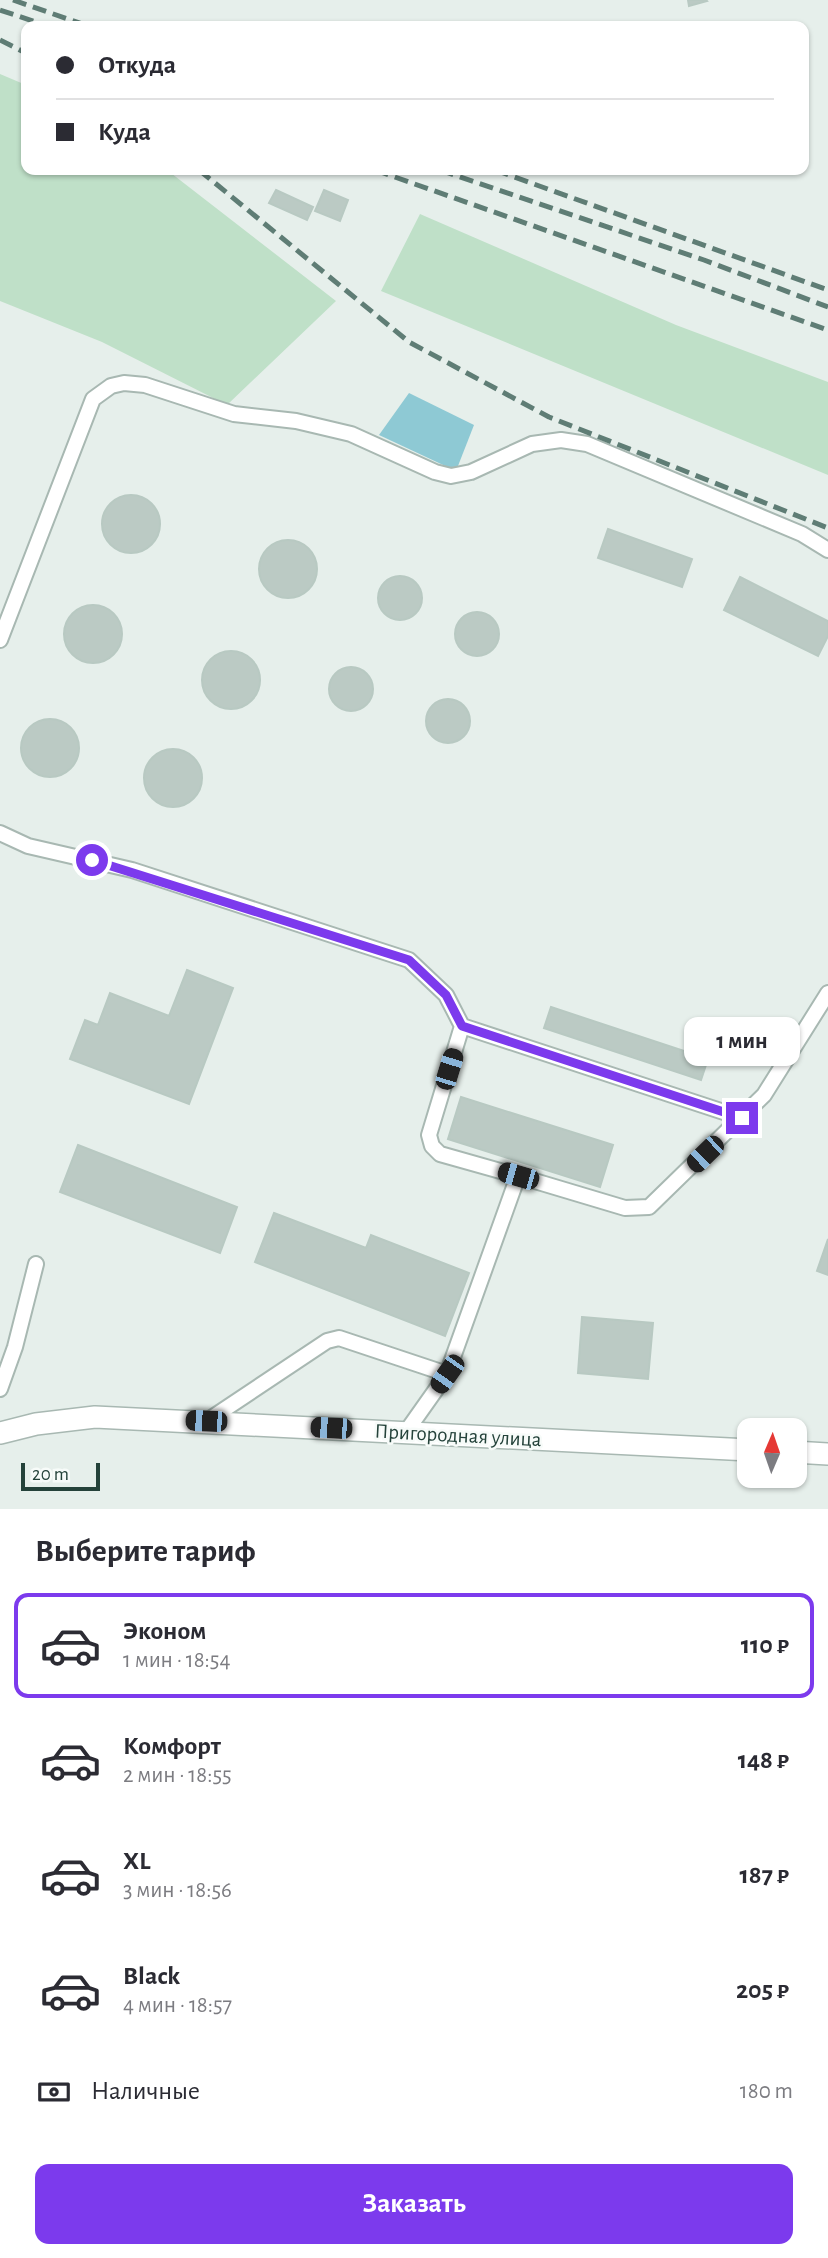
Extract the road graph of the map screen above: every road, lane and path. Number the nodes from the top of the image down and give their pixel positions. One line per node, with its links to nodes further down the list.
1 (828, 550): 2 (lane)
2 (0, 640)
3 (0, 833): 5 (lane)
4 (828, 993): 6 (lane)
5 (462, 1026): 6 (lane); 7 (lane)
6 (742, 1118): 7 (lane)
7 (518, 1176): 9 (lane)
8 (36, 1264): 10 (lane)
9 (447, 1374): 11 (lane); 12 (lane)
10 (0, 1389)
11 (206, 1421): 12 (street, Пригородная улица); 13 (street, Пригородная улица)
12 (406, 1432): 14 (street, Пригородная улица)
13 (0, 1433)
14 (737, 1449)
15 (807, 1453): 16 (street)
16 (828, 1454)

